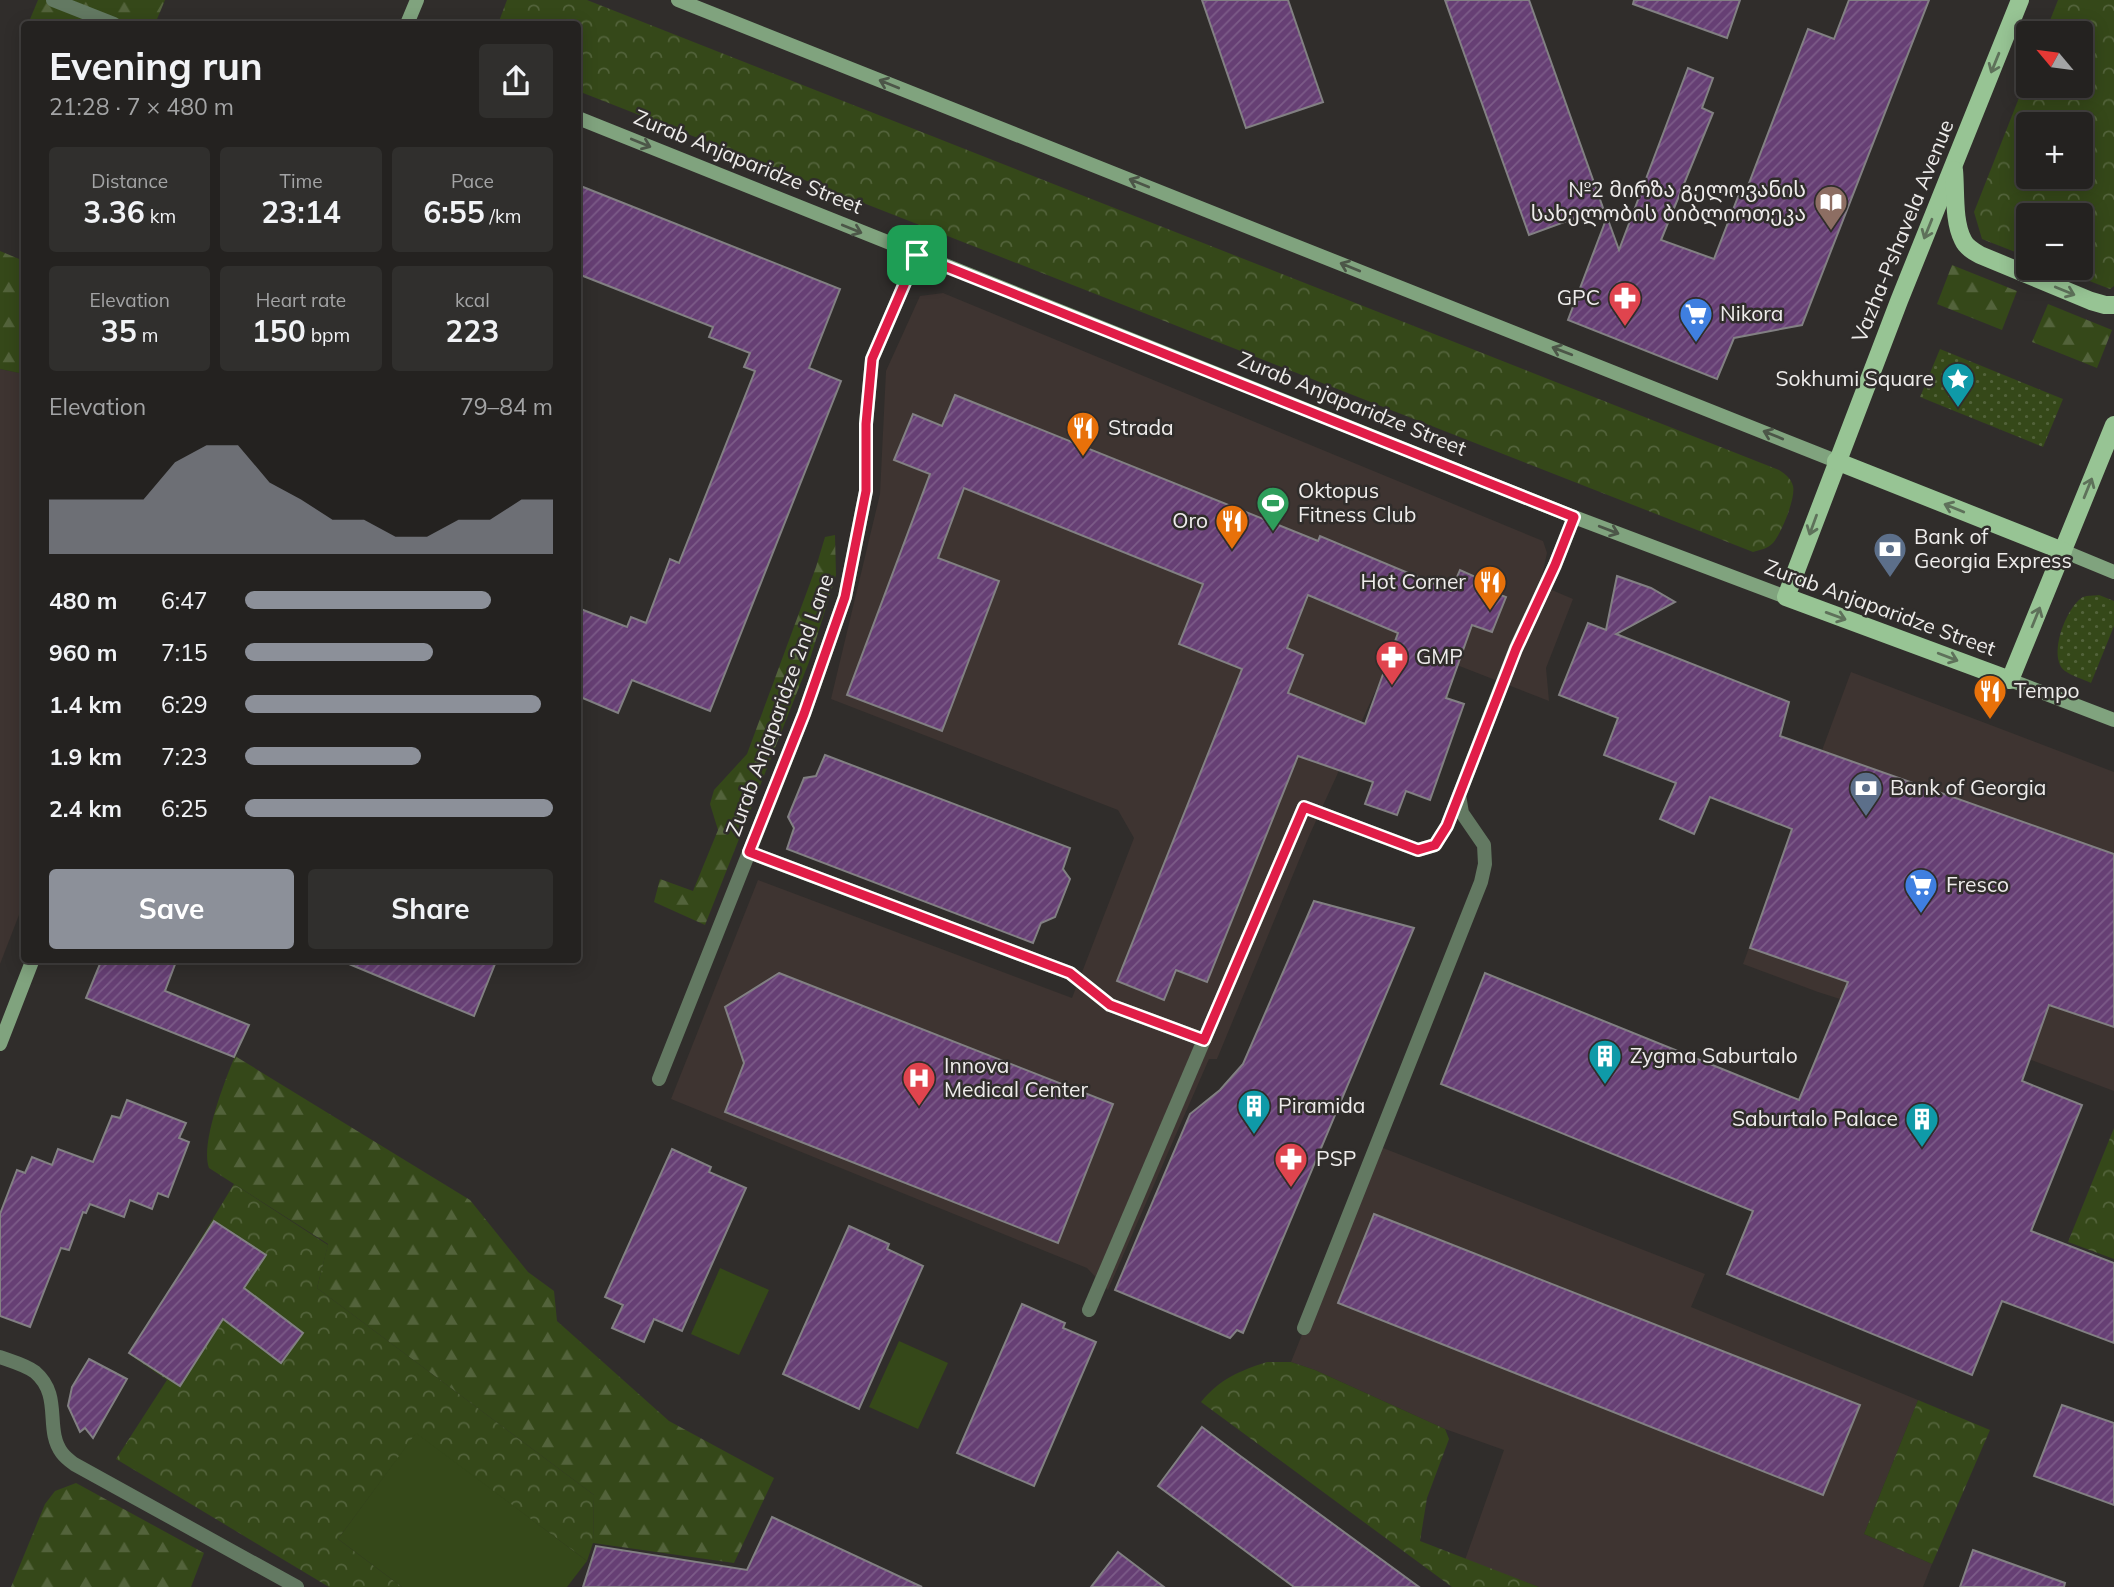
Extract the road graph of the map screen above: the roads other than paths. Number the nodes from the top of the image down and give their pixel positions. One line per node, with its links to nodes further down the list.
1 (53, 0): 5 (street)
2 (417, 0): 6 (main road)
3 (678, 0): 12 (main road, one-way to 3)
4 (2020, 0): 8 (main road, Vazha-Pshavela Avenue, one-way to 8)
5 (106, 21)
6 (408, 21)
7 (581, 119): 9 (main road, Zurab Anjaparidze Street, one-way to 9)
8 (1954, 166): 10 (main road, one-way to 10); 12 (main road, Vazha-Pshavela Avenue, one-way to 12)
9 (917, 255): 13 (main road, Zurab Anjaparidze Street); 20 (street, Zurab Anjaparidze 2nd Lane)
10 (2114, 305)
11 (2114, 425): 14 (main road, one-way to 11)
12 (1836, 461): 14 (main road, one-way to 12); 16 (main road, Vazha-Pshavela Avenue, one-way to 16)
13 (1574, 517): 16 (main road, Zurab Anjaparidze Street, one-way to 16); 19 (street)
14 (2063, 551): 15 (main road); 17 (main road, one-way to 14)
15 (2114, 572)
16 (1786, 597): 17 (main road, Zurab Anjaparidze Street, one-way to 17)
17 (2010, 681): 18 (main road, Zurab Anjaparidze Street)
18 (2114, 720)
19 (1459, 795): 22 (street); 26 (street)
20 (749, 852): 22 (street); 24 (street, Zurab Anjaparidze 2nd Lane)
21 (31, 963): 23 (main road)
22 (1204, 1040): 25 (street)
23 (0, 1044)
24 (659, 1079)
25 (1089, 1310)
26 (1304, 1328)
27 (0, 1357): 28 (street)
28 (296, 1587)

